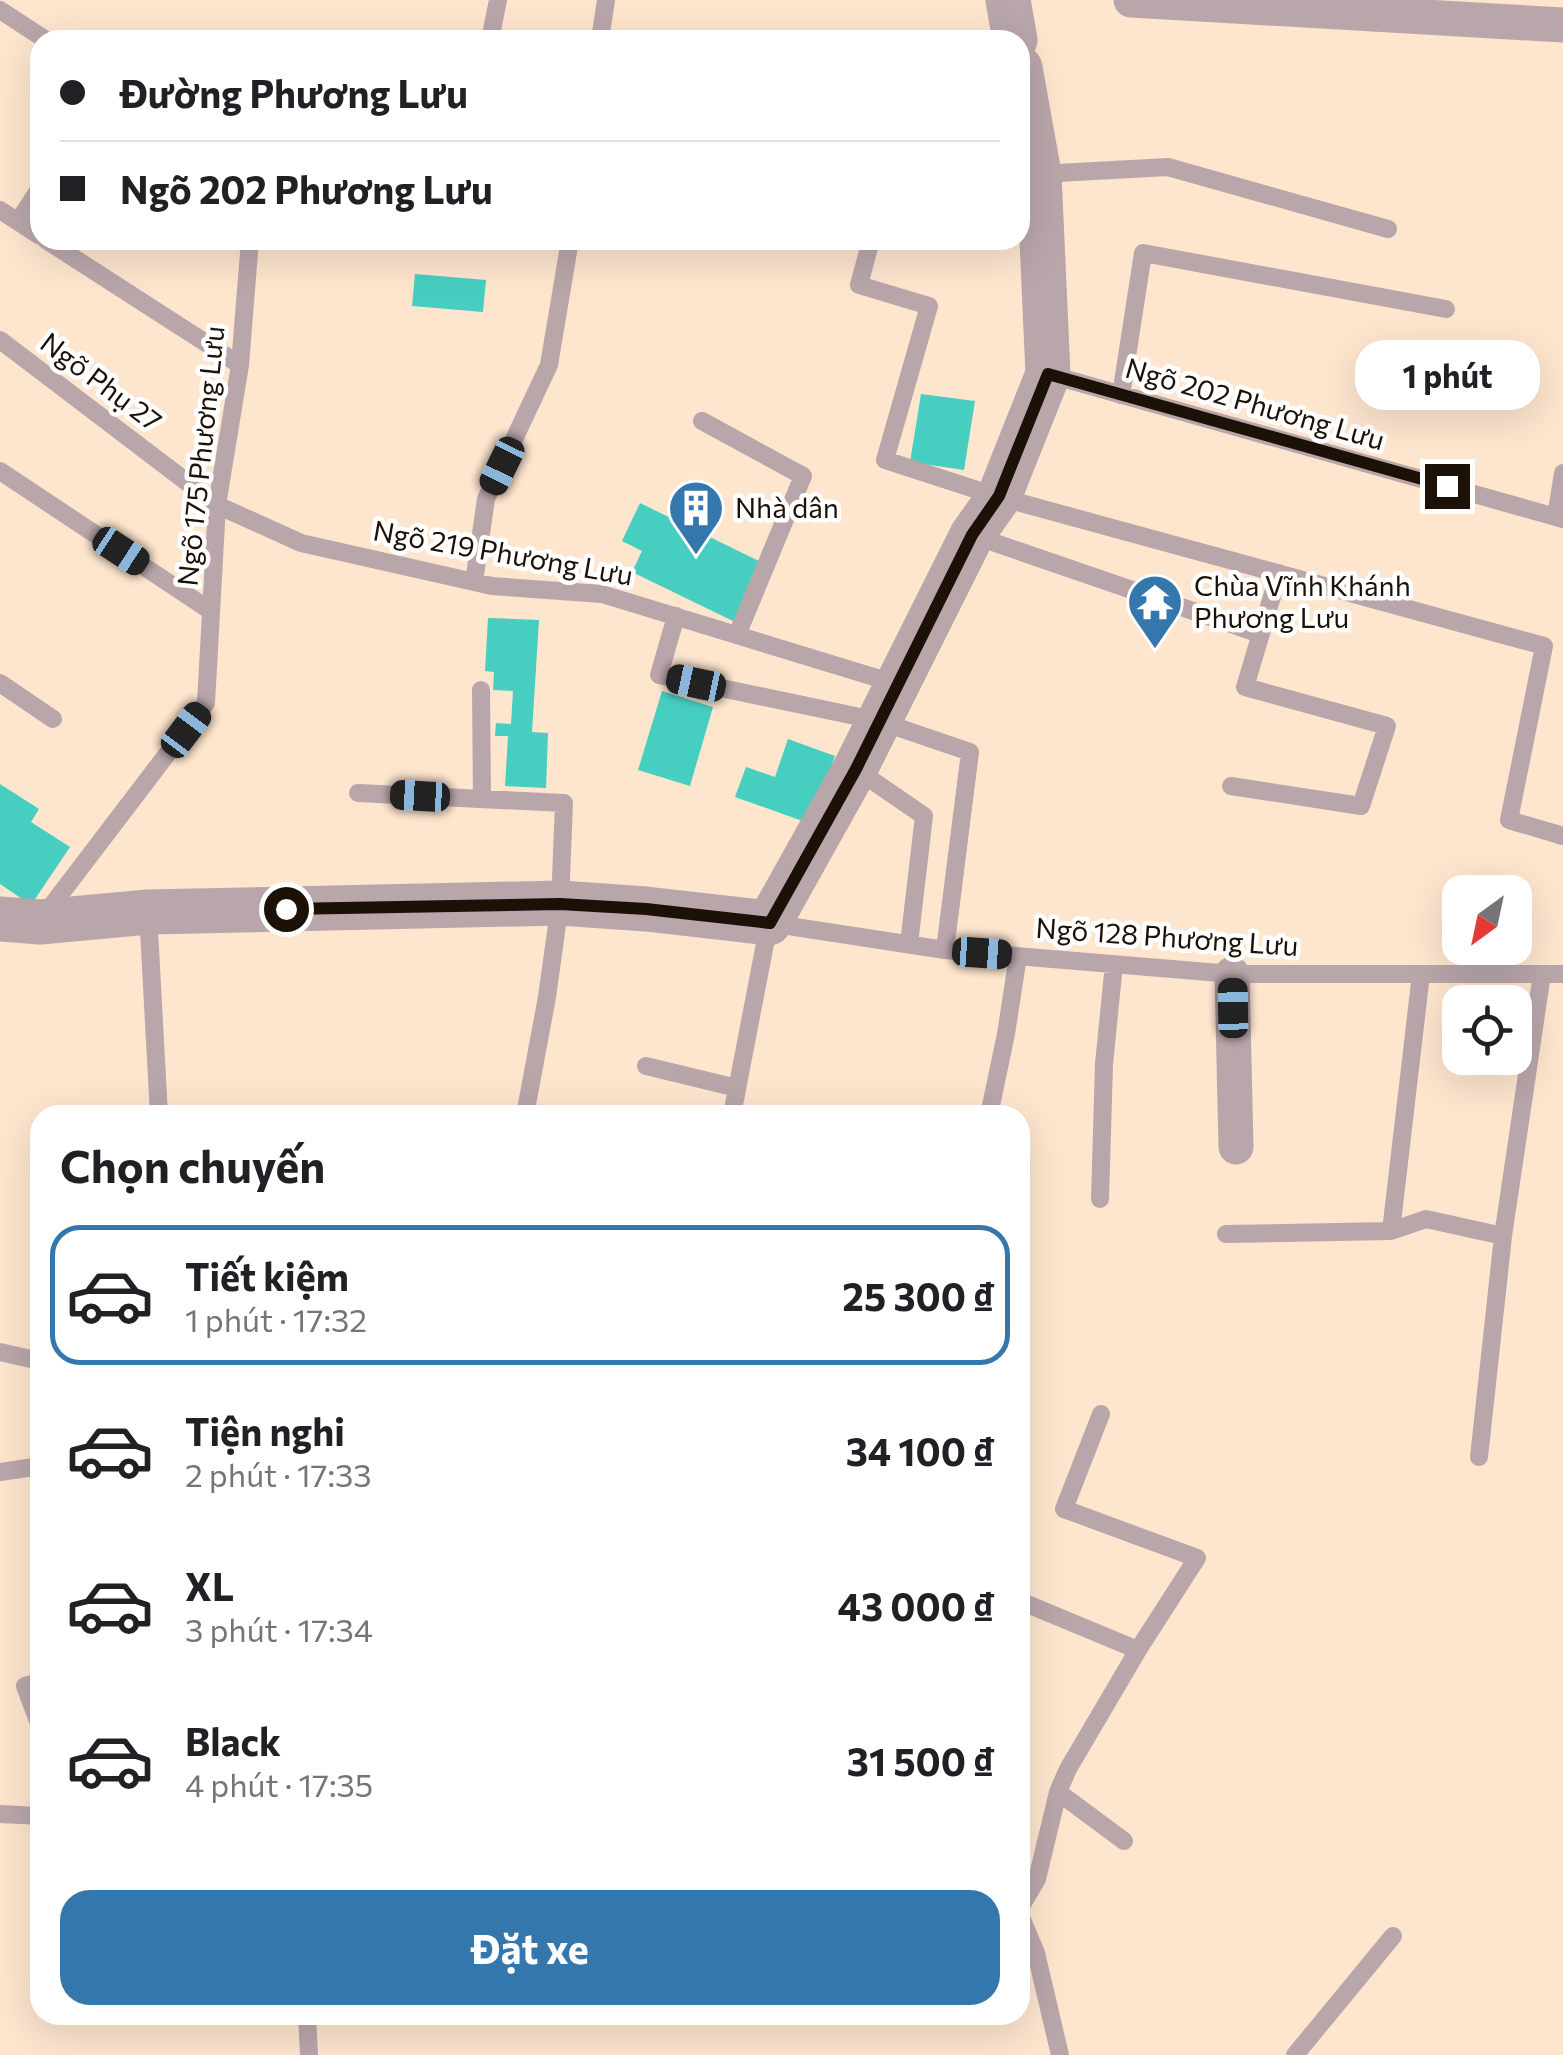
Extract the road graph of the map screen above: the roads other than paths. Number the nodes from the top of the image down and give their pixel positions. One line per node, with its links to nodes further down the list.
1 (498, 0): 8 (lane)
2 (606, 0): 9 (lane)
3 (1008, 0): 10 (street)
4 (1131, 0): 6 (street)
5 (0, 10): 7 (lane)
6 (1563, 26)
7 (31, 30)
8 (492, 30)
9 (602, 30)
10 (1013, 30)
11 (1030, 164): 12 (street)
12 (1033, 193): 16 (lane); 25 (street)
13 (30, 203): 15 (lane)
14 (0, 210): 15 (lane)
15 (18, 222): 17 (lane)
16 (1388, 229)
17 (30, 230)
18 (62, 250): 24 (lane)
19 (249, 250): 24 (lane, Ngõ 175 Phương Lưu)
20 (568, 250): 35 (lane)
21 (869, 250): 30 (lane)
22 (1446, 309): 26 (lane)
23 (0, 340): 31 (lane, Ngõ Phụ 27)
24 (240, 365): 31 (lane, Ngõ 175 Phương Lưu)
25 (1048, 374): 26 (lane, Ngõ 202 Phương Lưu); 30 (street)
26 (1121, 395): 32 (lane, Ngõ 202 Phương Lưu)
27 (702, 421): 39 (lane)
28 (0, 470): 36 (lane)
29 (1563, 473): 32 (lane)
30 (999, 496): 33 (street); 34 (lane)
31 (217, 504): 35 (lane, Ngõ 219 Phương Lưu); 36 (lane, Ngõ 175 Phương Lưu)
32 (1560, 518)
33 (972, 535): 38 (lane); 42 (street)
34 (1280, 573): 38 (lane); 48 (lane)
35 (474, 582): 37 (lane, Ngõ 219 Phương Lưu)
36 (212, 611): 51 (lane, Ngõ 175 Phương Lưu)
37 (676, 616): 39 (lane, Ngõ 219 Phương Lưu); 42 (lane)
38 (1260, 634): 45 (lane)
39 (738, 635): 42 (lane, Ngõ 219 Phương Lưu)
40 (0, 683): 43 (lane)
41 (481, 690): 47 (lane)
42 (888, 702): 44 (street); 54 (lane)
43 (53, 719)
44 (856, 769): 52 (street); 53 (lane)
45 (1231, 786)
46 (358, 793): 47 (lane)
47 (482, 799): 49 (lane)
48 (1563, 836)
49 (560, 904): 50 (street); 52 (street); 64 (lane)
50 (148, 912): 51 (street); 63 (lane)
51 (20, 920)
52 (770, 923): 53 (lane, Ngõ 128 Phương Lưu); 62 (lane)
53 (909, 944): 54 (lane, Ngõ 128 Phương Lưu)
54 (946, 950): 55 (lane, Ngõ 128 Phương Lưu)
55 (1018, 956): 56 (lane, Ngõ 128 Phương Lưu); 66 (lane)
56 (1114, 964): 57 (lane, Ngõ 128 Phương Lưu); 68 (lane)
57 (1232, 974): 58 (lane, Ngõ 128 Phương Lưu); 67 (street)
58 (1422, 974): 59 (lane, Ngõ 128 Phương Lưu); 69 (lane)
59 (1542, 974): 60 (lane, Ngõ 128 Phương Lưu); 71 (lane)
60 (1563, 974)
61 (646, 1066): 62 (lane)
62 (737, 1088): 65 (lane)
63 (158, 1105)
64 (527, 1105)
65 (734, 1105)
66 (991, 1105)
67 (1236, 1147)
68 (1100, 1199)
69 (1391, 1231): 70 (lane); 71 (lane)
70 (1226, 1234)
71 (1504, 1236): 75 (lane)
72 (0, 1352): 73 (lane)
73 (30, 1359)
74 (1101, 1414): 79 (lane)
75 (1479, 1457)
76 (30, 1468): 77 (lane)
77 (0, 1472)
78 (1030, 1605): 79 (lane)
79 (1138, 1650): 80 (lane)
80 (1058, 1792): 83 (lane); 84 (lane)
81 (0, 1814): 82 (lane)
82 (30, 1816)
83 (1124, 1841)
84 (1030, 1891)
85 (1393, 1936): 90 (lane)
86 (1030, 1938): 89 (lane)
87 (307, 2025): 88 (lane)
88 (309, 2055)
89 (1060, 2055)
90 (1295, 2055)

